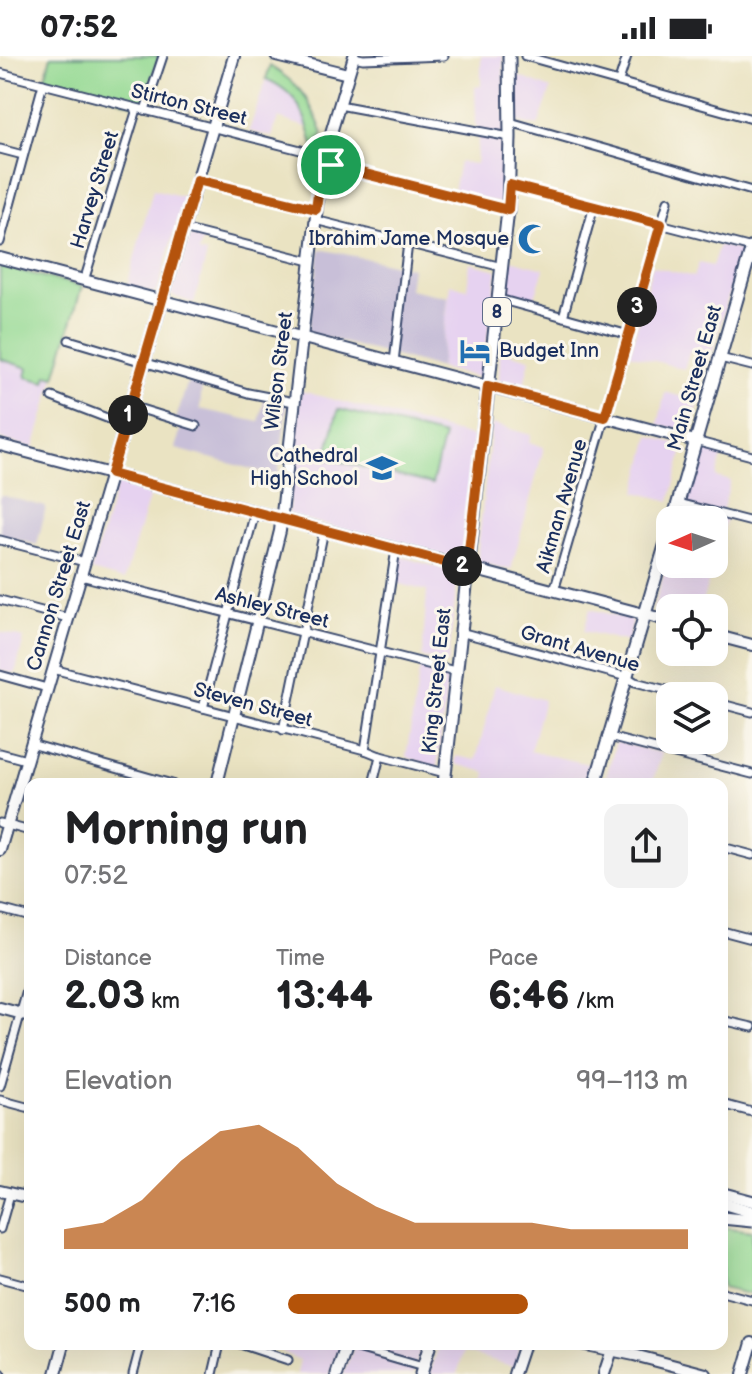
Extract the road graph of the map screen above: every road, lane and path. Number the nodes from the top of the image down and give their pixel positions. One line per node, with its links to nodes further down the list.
1 (163, 56): 14 (street, Harvey Street)
2 (234, 56): 17 (main road, Cannon Street East)
3 (276, 56): 10 (main road)
4 (354, 56): 5 (street); 10 (main road, Wilson Street)
5 (444, 56)
6 (509, 56): 16 (main road, King Street East / 8)
7 (525, 56): 11 (street)
8 (627, 56): 11 (street)
9 (0, 73): 12 (street, Stirton Street)
10 (348, 74): 13 (main road, Wilson Street)
11 (619, 81): 15 (street)
12 (43, 84): 14 (street, Stirton Street); 20 (street)
13 (339, 105): 18 (street); 21 (main road, Wilson Street)
14 (141, 110): 17 (street, Stirton Street); 38 (street, Harvey Street)
15 (752, 119)
16 (510, 122): 18 (main road, King Street East / 8); 24 (street)
17 (212, 128): 21 (street, Stirton Street); 22 (main road, Cannon Street East)
18 (510, 137): 23 (main road, King Street East / 8)
19 (0, 149): 20 (street)
20 (23, 155): 31 (street)
21 (323, 160): 27 (street, Stirton Street); 28 (main road, Wilson Street)
22 (197, 180): 28 (street); 30 (main road, Cannon Street East)
23 (510, 185): 26 (street); 27 (main road, King Street East / 8)
24 (752, 191)
25 (668, 201): 29 (street, Aikman Avenue)
26 (594, 206): 29 (street); 41 (street)
27 (508, 210): 36 (main road, King Street East / 8)
28 (316, 215): 32 (street); 35 (main road, Wilson Street)
29 (661, 224): 33 (street); 42 (street, Aikman Avenue)
30 (183, 229): 35 (street); 40 (main road, Cannon Street East)
31 (0, 242)
32 (408, 243): 36 (street); 47 (street)
33 (752, 247): 37 (main road, Main Street East)
34 (0, 258): 38 (main road)
35 (310, 261): 43 (main road, Wilson Street)
36 (502, 267): 39 (main road, King Street East / 8)
37 (748, 276): 45 (main road, Main Street East)
38 (84, 281): 40 (main road)
39 (499, 299): 41 (street); 49 (main road, King Street East / 8)
40 (161, 301): 43 (main road); 46 (main road, Cannon Street East)
41 (563, 317): 42 (street)
42 (629, 335): 53 (street, Aikman Avenue)
43 (302, 338): 47 (main road); 51 (main road, Wilson Street)
44 (69, 340): 46 (street)
45 (720, 358): 48 (street); 56 (main road, Main Street East)
46 (143, 362): 51 (street); 52 (main road, Cannon Street East)
47 (394, 362): 49 (main road)
48 (752, 366)
49 (488, 386): 53 (main road); 69 (main road, King Street East / 8)
50 (52, 397): 54 (street)
51 (294, 402): 63 (main road, Wilson Street)
52 (131, 406): 54 (main road, Cannon Street East); 55 (street)
53 (605, 417): 56 (main road); 72 (street, Aikman Avenue)
54 (125, 425): 59 (main road, Cannon Street East)
55 (196, 426)
56 (695, 441): 58 (street); 60 (main road, Main Street East)
57 (0, 445): 59 (main road)
58 (752, 456)
59 (111, 474): 62 (main road); 68 (main road, Cannon Street East)
60 (678, 503): 61 (main road, Main Street East); 64 (street)
61 (677, 506)
62 (255, 512): 63 (main road); 74 (street)
63 (281, 519): 65 (main road); 78 (main road, Wilson Street)
64 (752, 522)
65 (324, 530): 67 (main road); 79 (street)
66 (0, 540): 68 (street)
67 (396, 549): 69 (main road); 83 (street)
68 (85, 562): 70 (main road, Cannon Street East)
69 (467, 568): 72 (main road); 80 (main road, King Street East / 8)
70 (81, 576): 74 (street, Ashley Street); 76 (main road, Cannon Street East)
71 (656, 577): 75 (main road)
72 (554, 591): 75 (main road)
73 (0, 600): 76 (street)
74 (228, 613): 78 (street, Ashley Street); 91 (street)
75 (645, 615): 77 (main road); 87 (main road)
76 (68, 618): 84 (main road, Cannon Street East)
77 (656, 618)
78 (258, 620): 79 (street, Ashley Street); 93 (main road, Wilson Street)
79 (302, 632): 83 (street, Ashley Street); 94 (street)
80 (460, 632): 85 (main road, King Street East / 8); 87 (street, Grant Avenue)
81 (728, 639): 82 (main road)
82 (752, 645)
83 (381, 651): 85 (street, Ashley Street); 97 (street)
84 (53, 669): 89 (main road, Cannon Street East); 91 (street, Steven Street)
85 (455, 671): 106 (main road, King Street East / 8)
86 (0, 675): 89 (street)
87 (627, 677): 88 (street, Grant Avenue); 95 (main road)
88 (656, 687)
89 (47, 688): 96 (main road, Cannon Street East)
90 (728, 706): 92 (street)
91 (203, 708): 93 (street, Steven Street)
92 (752, 712)
93 (235, 716): 94 (street, Steven Street); 103 (main road, Wilson Street)
94 (283, 730): 97 (street, Steven Street)
95 (609, 737): 101 (street); 107 (main road)
96 (31, 744): 100 (main road, Cannon Street East); 102 (street)
97 (365, 750): 99 (street, Steven Street)
98 (0, 753): 100 (street)
99 (380, 756): 104 (street); 105 (street, Steven Street)
100 (26, 760): 108 (main road, Cannon Street East)
101 (752, 774)
102 (151, 778)
103 (219, 778)
104 (374, 778)
105 (441, 778)
106 (444, 778)
107 (597, 778)
108 (4, 824): 109 (street); 111 (main road, Cannon Street East)
109 (24, 829)
110 (728, 849): 112 (street)
111 (0, 850)
112 (752, 855)
113 (0, 909): 114 (street)
114 (24, 915)
115 (728, 933): 116 (street)
116 (752, 939)
117 (0, 1008): 118 (main road)
118 (24, 1014)
119 (24, 1017): 122 (street)
120 (728, 1021): 121 (street)
121 (752, 1027)
122 (0, 1086)
123 (0, 1100): 124 (street)
124 (24, 1106)
125 (728, 1106): 126 (street)
126 (752, 1112)
127 (5, 1192): 134 (street)
128 (728, 1195): 129 (main road)
129 (752, 1201)
130 (728, 1205): 131 (main road)
131 (752, 1212)
132 (728, 1219): 133 (main road)
133 (752, 1221)
134 (0, 1229)
135 (0, 1278): 136 (street)
136 (24, 1284)
137 (728, 1294): 138 (street)
138 (752, 1300)
139 (752, 1343): 160 (main road)
140 (62, 1350): 153 (main road)
141 (139, 1350): 154 (street)
142 (219, 1350): 155 (street)
143 (258, 1350): 150 (street)
144 (345, 1350): 156 (main road)
145 (361, 1350): 151 (street)
146 (428, 1350): 151 (main road)
147 (522, 1350): 157 (main road)
148 (612, 1350): 158 (main road)
149 (617, 1350): 152 (main road)
150 (288, 1360)
151 (422, 1371)
152 (685, 1371): 159 (main road)
153 (56, 1374)
154 (133, 1374)
155 (213, 1374)
156 (337, 1374)
157 (514, 1374)
158 (604, 1374)
159 (706, 1374)
160 (743, 1374)

